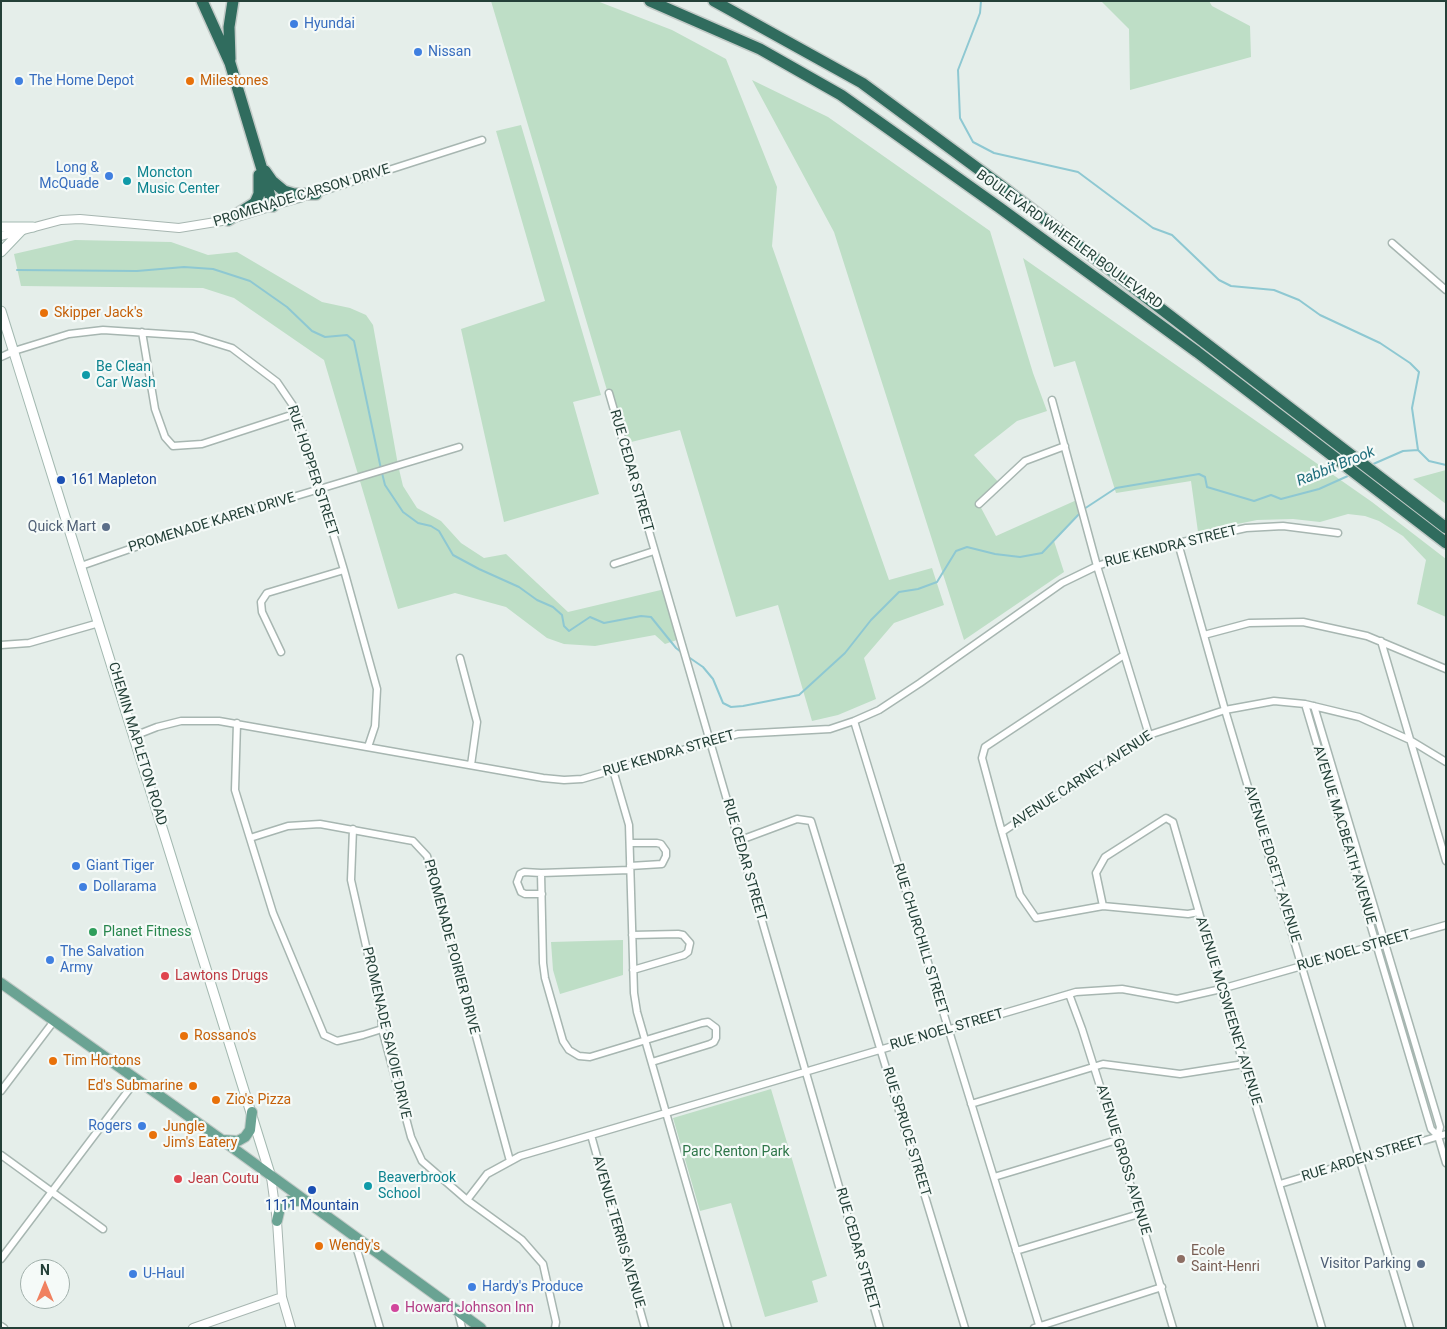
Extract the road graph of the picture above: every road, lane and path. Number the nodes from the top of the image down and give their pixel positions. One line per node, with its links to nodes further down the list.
1 (202, 1): 5 (highway)
2 (233, 1): 5 (highway)
3 (650, 1): 32 (highway, BOULEVARD WHEELER BOULEVARD)
4 (714, 1): 29 (highway, BOULEVARD WHEELER BOULEVARD)
5 (230, 63): 7 (highway)
6 (482, 140): 8 (street, PROMENADE CARSON DRIVE)
7 (258, 158): 8 (highway); 9 (highway); 10 (highway)
8 (316, 194): 9 (street, PROMENADE CARSON DRIVE)
9 (273, 206): 10 (street, PROMENADE CARSON DRIVE)
10 (228, 220): 12 (street, PROMENADE CARSON DRIVE)
11 (1, 227): 12 (main road)
12 (33, 227): 13 (street, PROMENADE CARSON DRIVE)
13 (22, 230): 14 (street, PROMENADE CARSON DRIVE); 16 (main road)
14 (1, 236)
15 (1392, 244): 17 (street)
16 (1, 252)
17 (1446, 290)
18 (1, 311): 20 (main road, CHEMIN MAPLETON ROAD)
19 (142, 332): 20 (street, RUE HOPPER STREET); 24 (street, RUE HOPPER STREET); 24 (street)
20 (14, 351): 21 (street, RUE HOPPER STREET); 35 (main road, CHEMIN MAPLETON ROAD)
21 (1, 357)
22 (608, 393): 33 (street, RUE CEDAR STREET)
23 (1052, 400): 25 (street)
24 (297, 413): 27 (street, RUE HOPPER STREET)
25 (1065, 446): 28 (street); 36 (street)
26 (459, 447): 27 (street, PROMENADE KAREN DRIVE)
27 (319, 489): 35 (street, PROMENADE KAREN DRIVE); 37 (street, RUE HOPPER STREET)
28 (979, 504)
29 (1446, 528)
30 (1338, 533): 31 (street, RUE KENDRA STREET)
31 (1178, 543): 36 (street, RUE KENDRA STREET); 39 (street, AVENUE EDGETT AVENUE)
32 (1446, 543)
33 (654, 551): 34 (street); 54 (street, RUE CEDAR STREET)
34 (614, 564)
35 (81, 566): 38 (main road, CHEMIN MAPLETON ROAD)
36 (1097, 566): 43 (street); 49 (street, RUE KENDRA STREET)
37 (344, 570): 42 (street); 55 (street, RUE HOPPER STREET)
38 (99, 623): 41 (street); 52 (main road, CHEMIN MAPLETON ROAD)
39 (1204, 635): 40 (street); 48 (street, AVENUE EDGETT AVENUE)
40 (1381, 641): 45 (street); 53 (street)
41 (1, 645)
42 (281, 652)
43 (1124, 655): 51 (street); 60 (street)
44 (460, 658): 57 (street)
45 (1446, 669)
46 (1305, 704): 47 (street, AVENUE CARNEY AVENUE); 48 (street, AVENUE CARNEY AVENUE); 73 (street, AVENUE MACBEATH AVENUE)
47 (1314, 706): 53 (street, AVENUE CARNEY AVENUE); 72 (street, AVENUE MACBEATH AVENUE)
48 (1226, 710): 51 (street, AVENUE CARNEY AVENUE); 74 (street, AVENUE EDGETT AVENUE)
49 (854, 721): 54 (street, RUE KENDRA STREET); 81 (street, RUE CHURCHILL STREET)
50 (237, 723): 52 (street, RUE KENDRA STREET); 55 (street, RUE KENDRA STREET); 61 (street)
51 (1149, 735): 60 (street, AVENUE CARNEY AVENUE)
52 (134, 736): 93 (main road, CHEMIN MAPLETON ROAD)
53 (1410, 740): 56 (street, AVENUE CARNEY AVENUE); 64 (street)
54 (710, 742): 58 (street, RUE KENDRA STREET); 62 (street, RUE CEDAR STREET)
55 (368, 746): 57 (street, RUE KENDRA STREET)
56 (1446, 762)
57 (471, 765): 58 (street, RUE KENDRA STREET)
58 (613, 770): 63 (street)
59 (353, 830): 61 (street, PROMENADE POIRIER DRIVE); 80 (street, PROMENADE SAVOIE DRIVE); 101 (street, PROMENADE POIRIER DRIVE)
60 (1002, 832): 68 (street)
61 (250, 838): 80 (street)
62 (738, 840): 83 (street, RUE SPRUCE STREET); 89 (street, RUE CEDAR STREET)
63 (630, 843): 65 (street); 65 (street)
64 (1446, 860)
65 (630, 868): 66 (street); 71 (street)
66 (542, 873): 67 (street); 67 (street)
67 (542, 894): 82 (street)
68 (1103, 906): 69 (street); 69 (street, AVENUE MCSWEENEY AVENUE)
69 (1199, 912): 77 (street, AVENUE MCSWEENEY AVENUE)
70 (1446, 925): 72 (street, RUE NOEL STREET)
71 (632, 935): 75 (street); 75 (street)
72 (1385, 942): 73 (street, RUE NOEL STREET); 87 (street, AVENUE MACBEATH AVENUE)
73 (1376, 944): 74 (street, RUE NOEL STREET); 88 (street, AVENUE MACBEATH AVENUE)
74 (1302, 966): 77 (street, RUE NOEL STREET); 102 (street, AVENUE EDGETT AVENUE)
75 (633, 970): 82 (street)
76 (1, 983): 79 (main road)
77 (1221, 988): 78 (street, RUE NOEL STREET); 85 (street, AVENUE MCSWEENEY AVENUE)
78 (1069, 994): 81 (street, RUE NOEL STREET); 86 (street, AVENUE GROSS AVENUE)
79 (54, 1021): 90 (main road); 91 (street)
80 (382, 1029): 108 (street, PROMENADE SAVOIE DRIVE)
81 (948, 1030): 83 (street, RUE NOEL STREET); 92 (street, RUE CHURCHILL STREET)
82 (645, 1040): 84 (street); 84 (street)
83 (881, 1049): 89 (street, RUE NOEL STREET); 130 (street, RUE SPRUCE STREET)
84 (652, 1062): 94 (street)
85 (1244, 1064): 86 (street); 106 (street, AVENUE MCSWEENEY AVENUE)
86 (1094, 1066): 92 (street); 99 (street, AVENUE GROSS AVENUE)
87 (1422, 1068): 88 (street); 97 (street, AVENUE MACBEATH AVENUE)
88 (1414, 1070): 97 (street, AVENUE MACBEATH AVENUE)
89 (805, 1072): 94 (street, RUE NOEL STREET); 129 (street, RUE CEDAR STREET)
90 (137, 1079): 98 (main road); 107 (street)
91 (1, 1091)
92 (971, 1104): 104 (street, RUE CHURCHILL STREET)
93 (252, 1112): 98 (main road); 105 (main road, CHEMIN MAPLETON ROAD)
94 (667, 1113): 96 (street, RUE NOEL STREET); 128 (street)
95 (1446, 1134): 97 (street, RUE ARDEN STREET)
96 (591, 1135): 101 (street, RUE NOEL STREET); 127 (street, AVENUE TERRIS AVENUE)
97 (1438, 1136): 102 (street, RUE ARDEN STREET); 103 (street, AVENUE MACBEATH AVENUE)
98 (222, 1140): 105 (main road)
99 (1117, 1140): 104 (street); 110 (street, AVENUE GROSS AVENUE)
100 (1, 1155): 107 (street)
101 (510, 1160): 108 (street, RUE NOEL STREET)
102 (1359, 1160): 106 (street, RUE ARDEN STREET); 133 (street, AVENUE EDGETT AVENUE)
103 (1446, 1163)
104 (997, 1176): 114 (street, RUE CHURCHILL STREET)
105 (272, 1177): 109 (main road); 111 (street)
106 (1280, 1184): 132 (street, AVENUE MCSWEENEY AVENUE)
107 (52, 1192): 112 (street); 115 (street)
108 (467, 1200): 126 (street, PROMENADE SAVOIE DRIVE)
109 (305, 1201): 111 (main road); 113 (main road)
110 (1139, 1214): 114 (street); 116 (street, AVENUE GROSS AVENUE)
111 (277, 1221): 117 (street)
112 (103, 1229)
113 (353, 1236): 118 (main road); 123 (street)
114 (1016, 1251): 120 (street, RUE CHURCHILL STREET)
115 (1, 1259)
116 (1162, 1287): 120 (street); 131 (street, AVENUE GROSS AVENUE)
117 (282, 1298): 119 (street); 122 (street)
118 (457, 1311): 124 (street); 125 (main road)
119 (208, 1326): 121 (street)
120 (1038, 1327)
121 (193, 1328)
122 (292, 1328)
123 (380, 1328)
124 (462, 1328)
125 (481, 1328)
126 (555, 1328)
127 (645, 1328)
128 (728, 1328)
129 (880, 1328)
130 (965, 1328)
131 (1174, 1328)
132 (1322, 1328)
133 (1410, 1328)

